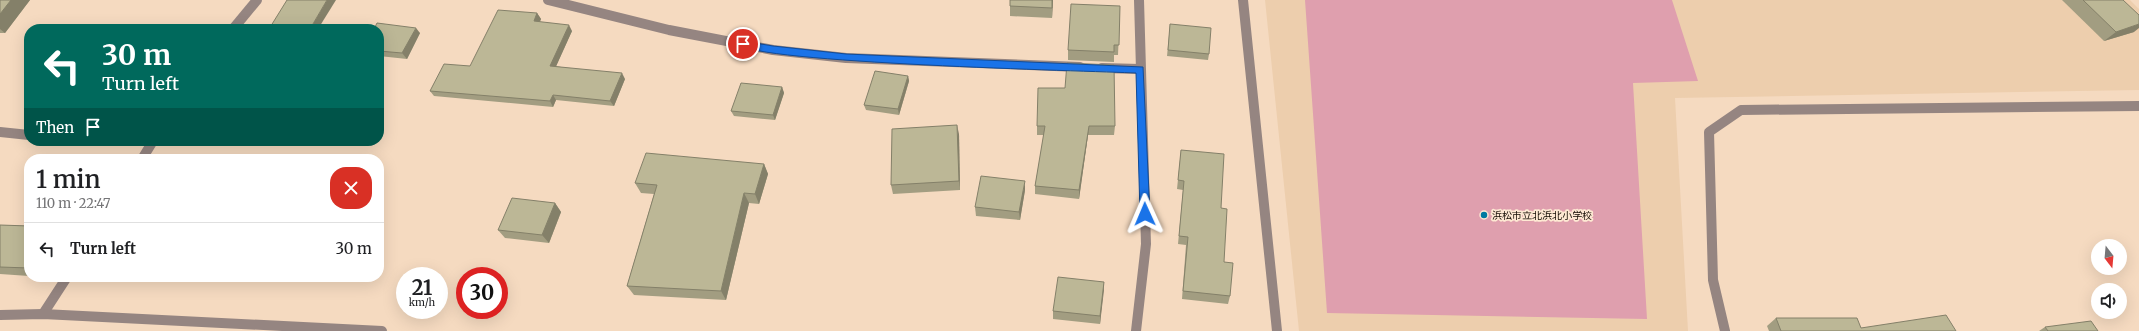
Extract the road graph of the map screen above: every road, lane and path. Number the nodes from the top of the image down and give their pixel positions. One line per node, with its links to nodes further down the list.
1 (257, 0): 5 (street)
2 (548, 0): 6 (street)
3 (1139, 0): 6 (street)
4 (1243, 0): 15 (street)
5 (237, 24)
6 (1140, 69): 14 (street)
7 (2139, 106): 16 (street)
8 (0, 132): 9 (street)
9 (24, 134)
10 (64, 282): 11 (street)
11 (43, 314): 12 (street); 13 (street)
12 (0, 315)
13 (382, 331)
14 (1136, 331)
15 (1278, 331)
16 (1725, 331)

